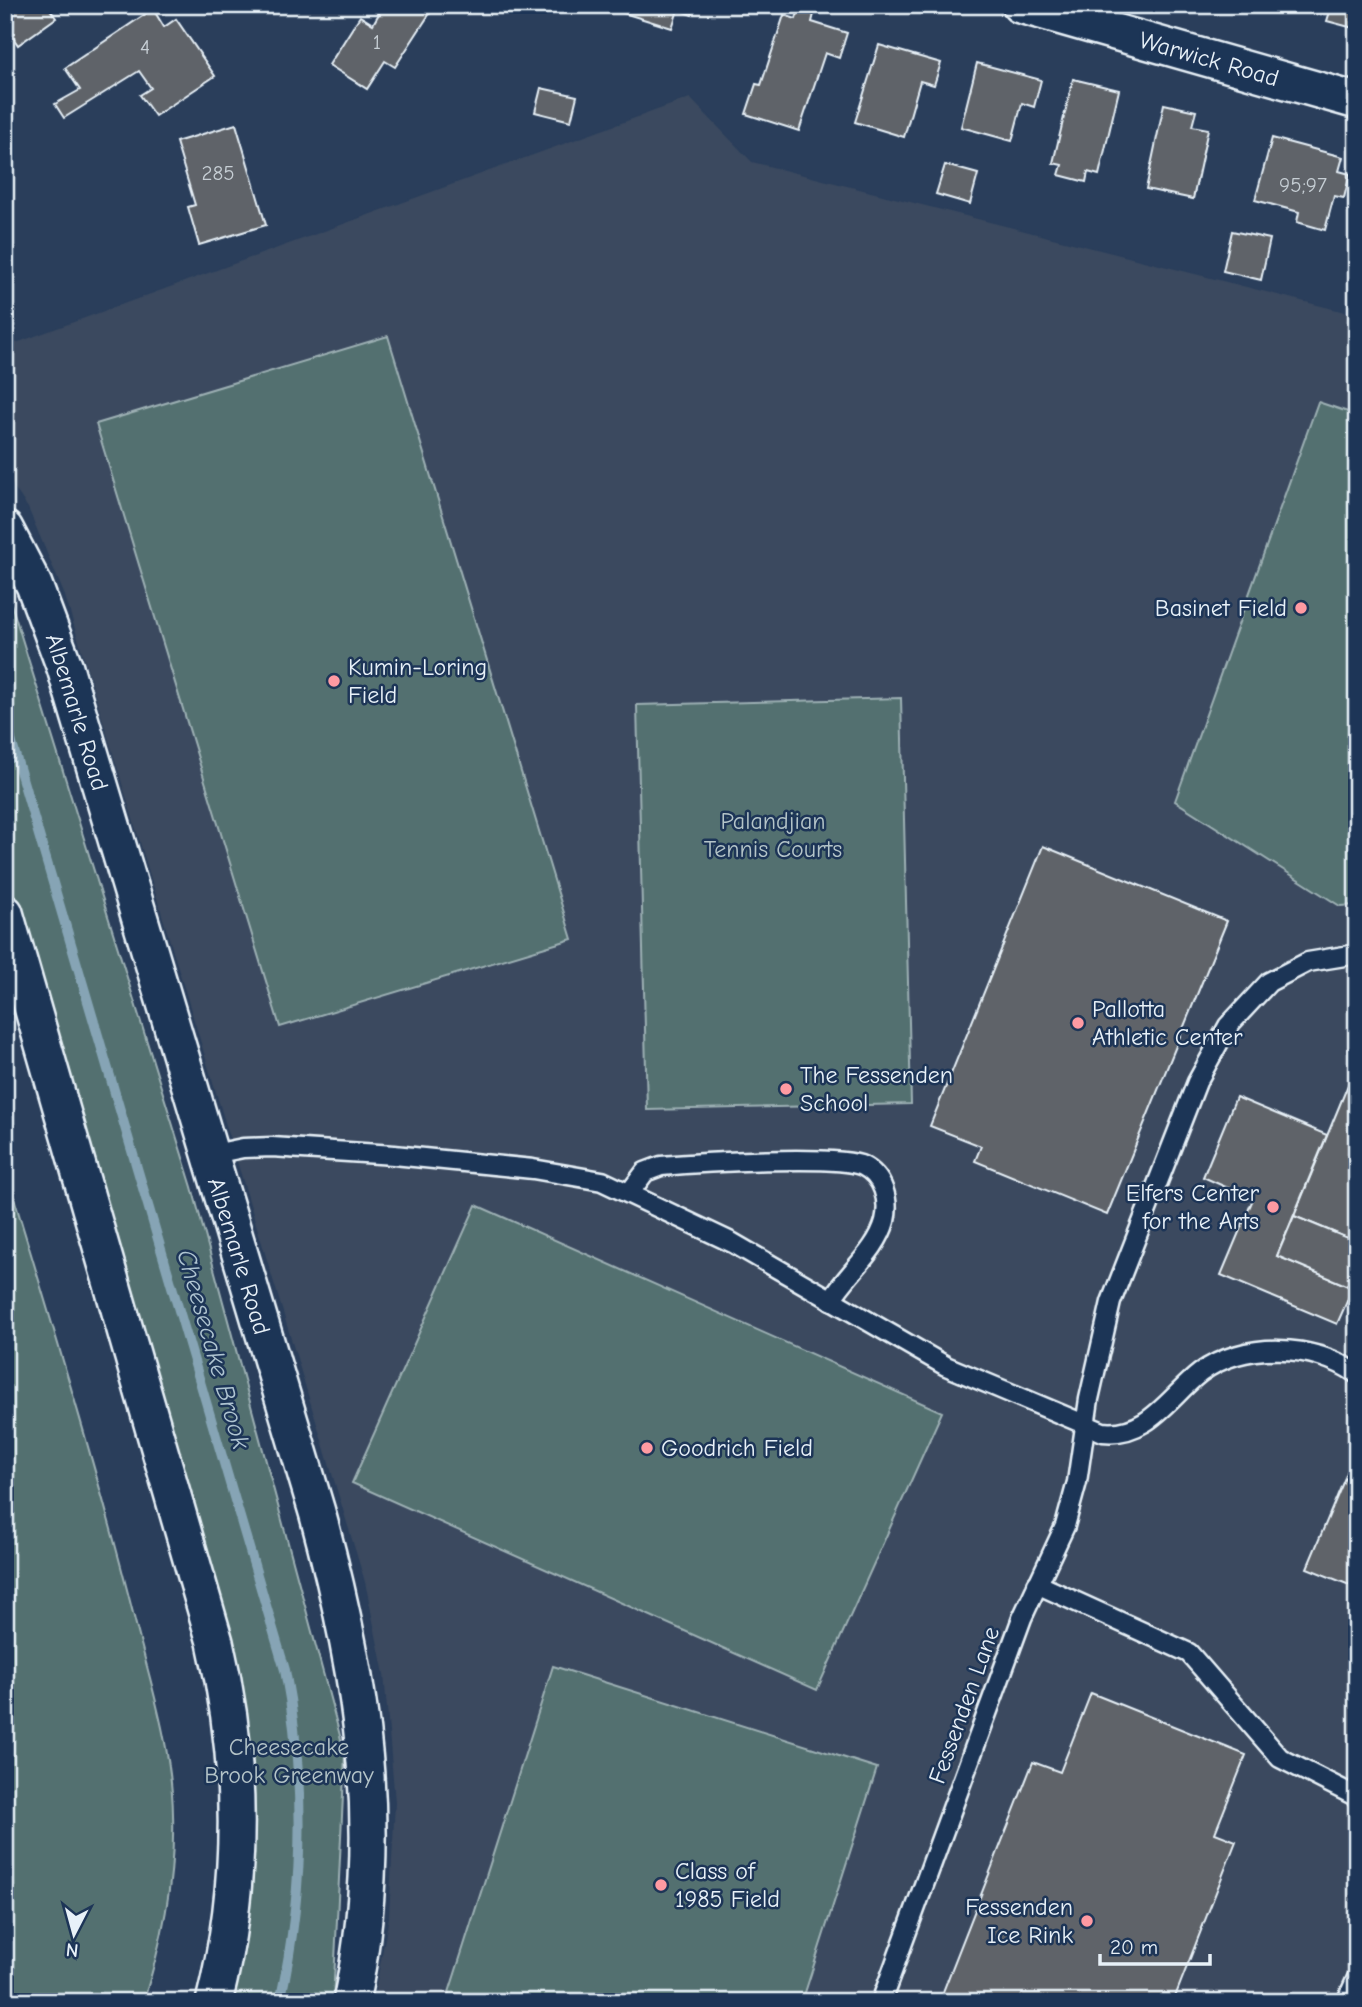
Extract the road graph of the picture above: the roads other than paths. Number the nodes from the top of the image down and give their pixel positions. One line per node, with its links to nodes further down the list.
1 (1020, 5): 2 (street, Warwick Road)
2 (1357, 101)
3 (5, 529): 6 (street, Albemarle Road)
4 (5, 913): 14 (street)
5 (1357, 954): 10 (lane, Fessenden Lane)
6 (209, 1155): 7 (lane); 15 (street, Albemarle Road)
7 (630, 1192): 8 (lane); 8 (lane)
8 (831, 1300): 10 (lane)
9 (1357, 1374): 10 (lane)
10 (1084, 1425): 11 (lane, Fessenden Lane)
11 (1037, 1584): 12 (lane); 16 (lane, Fessenden Lane)
12 (1357, 1797)
13 (1357, 1978): 17 (lane)
14 (214, 2002)
15 (351, 2002)
16 (881, 2002)
17 (1346, 2002)

